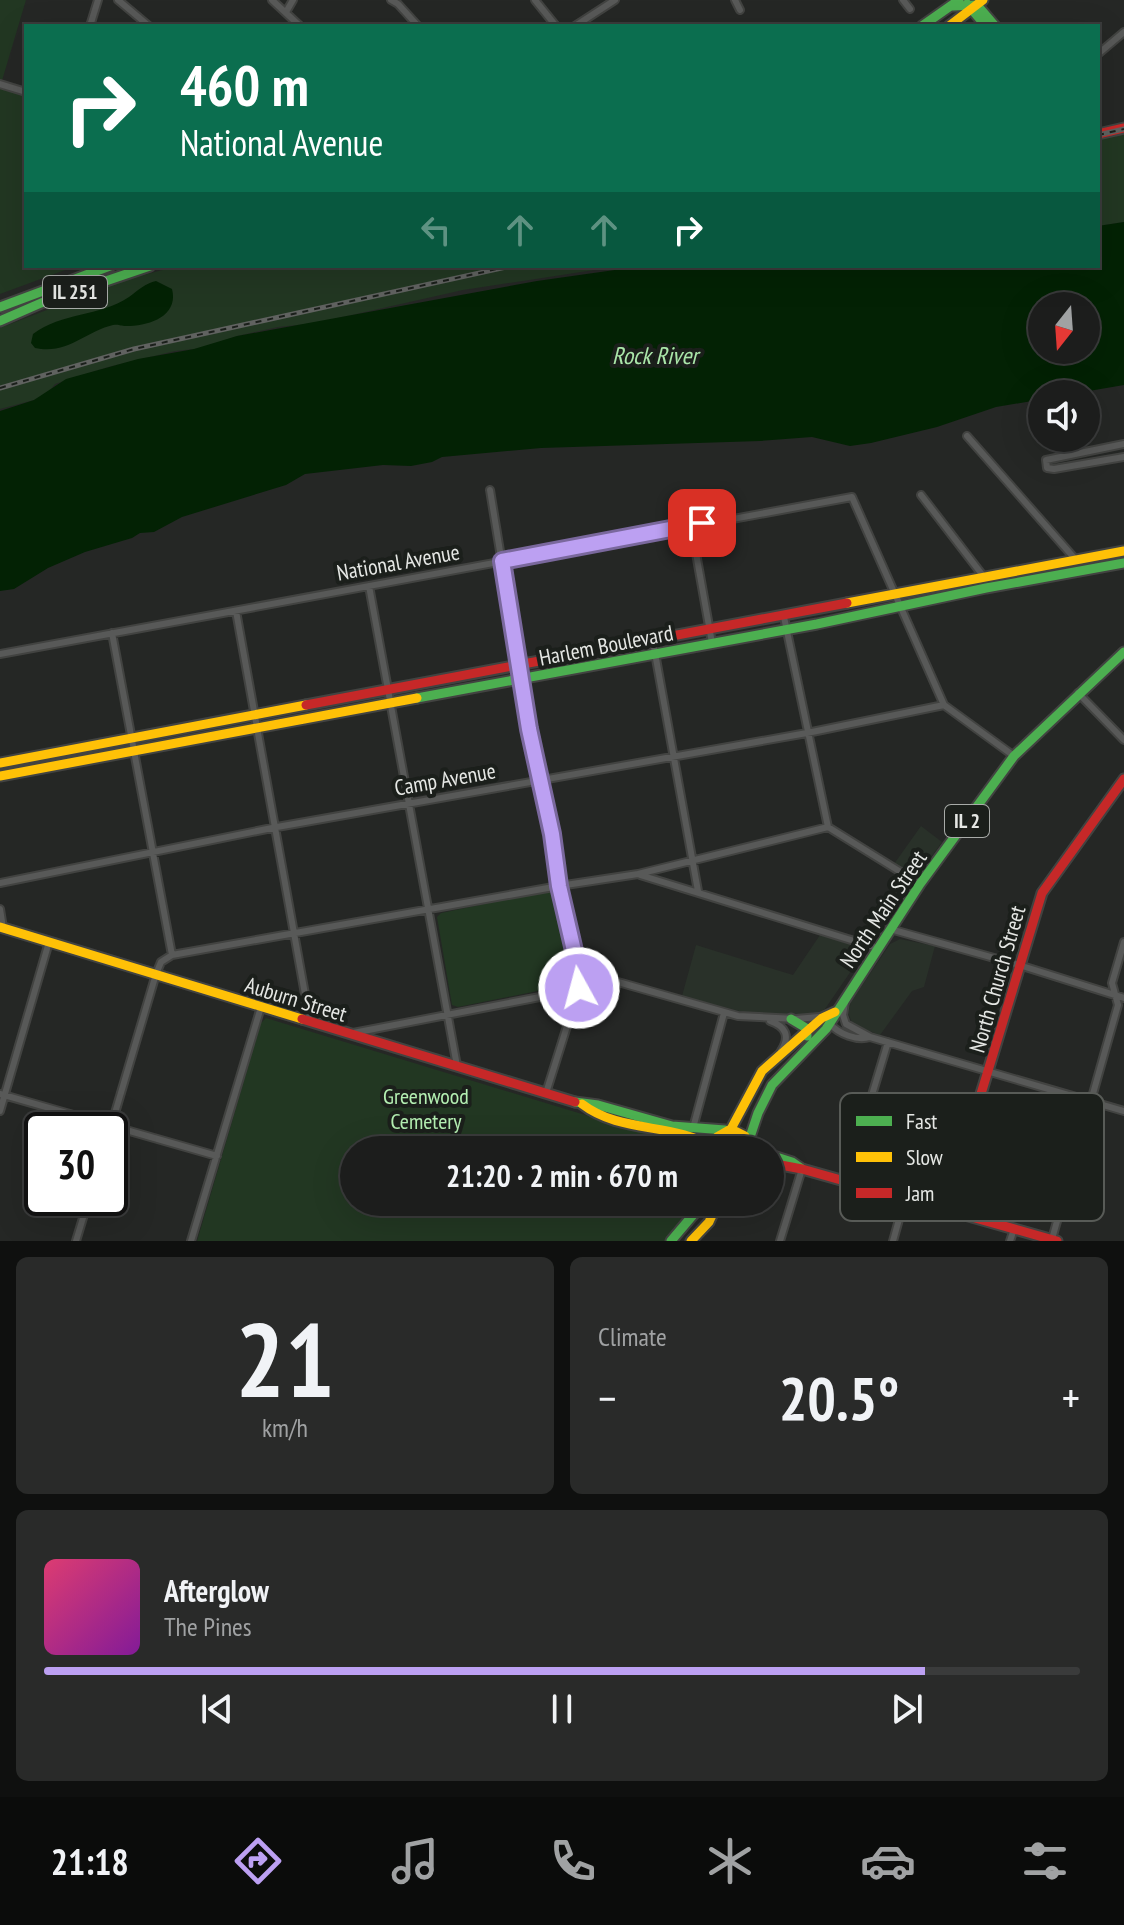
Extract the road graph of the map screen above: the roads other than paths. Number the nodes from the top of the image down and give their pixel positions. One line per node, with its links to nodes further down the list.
1 (98, 0): 14 (street)
2 (118, 0): 15 (street)
3 (272, 0): 13 (street)
4 (293, 0): 13 (street)
5 (535, 0): 18 (street)
6 (615, 0): 19 (street)
7 (735, 0): 12 (street)
8 (903, 0): 11 (street)
9 (397, 1): 17 (street)
10 (970, 3): 20 (street); 21 (street); 22 (street); 23 (street)
11 (910, 9)
12 (740, 10)
13 (286, 12): 16 (street)
14 (91, 24)
15 (147, 24)
16 (298, 24)
17 (416, 24)
18 (554, 24)
19 (578, 24)
20 (925, 24)
21 (951, 24)
22 (985, 24)
23 (993, 24)
24 (1124, 32): 25 (street)
25 (1100, 52)
26 (0, 84): 27 (street)
27 (24, 91)
28 (1124, 128): 29 (street)
29 (1100, 134)
30 (105, 268): 32 (street, IL 251)
31 (144, 268): 33 (street, IL 251)
32 (0, 307)
33 (0, 321)
34 (967, 436): 42 (street)
35 (1124, 444): 36 (street)
36 (1124, 457)
37 (490, 490): 41 (street)
38 (921, 495): 45 (street)
39 (691, 525): 41 (street, National Avenue); 47 (street, National Avenue); 52 (street)
40 (1124, 551): 42 (street, Harlem Boulevard)
41 (502, 561): 46 (street, National Avenue); 59 (street)
42 (1076, 561): 44 (street); 45 (street, Harlem Boulevard)
43 (1124, 563): 44 (street, Harlem Boulevard)
44 (1079, 572): 45 (street, Harlem Boulevard)
45 (986, 583): 47 (street, Harlem Boulevard); 48 (street, Harlem Boulevard)
46 (369, 586): 49 (street, National Avenue); 61 (street)
47 (897, 595): 48 (street); 50 (street, Harlem Boulevard)
48 (901, 606): 51 (street, Harlem Boulevard); 64 (street)
49 (236, 611): 53 (street, National Avenue); 65 (street)
50 (784, 617): 51 (street); 52 (street, Harlem Boulevard)
51 (786, 629): 55 (street, Harlem Boulevard); 67 (street)
52 (709, 631): 54 (street, Harlem Boulevard); 55 (street)
53 (112, 633): 57 (street, National Avenue); 68 (street)
54 (653, 642): 58 (street); 59 (street, Harlem Boulevard)
55 (712, 643): 58 (street, Harlem Boulevard)
56 (1124, 652): 62 (street, North Main Street / IL 2)
57 (0, 654)
58 (655, 654): 60 (street, Harlem Boulevard); 71 (street)
59 (519, 666): 60 (street); 61 (street, Harlem Boulevard)
60 (521, 679): 63 (street, Harlem Boulevard); 76 (street)
61 (387, 690): 63 (street); 65 (street, Harlem Boulevard)
62 (1078, 693): 69 (street); 72 (street, North Main Street / IL 2)
63 (389, 703): 66 (street, Harlem Boulevard); 77 (street)
64 (944, 705): 67 (street, Camp Avenue); 72 (street)
65 (256, 715): 66 (street); 68 (street, Harlem Boulevard)
66 (258, 728): 70 (street, Harlem Boulevard); 78 (street)
67 (807, 733): 71 (street, Camp Avenue); 79 (street)
68 (131, 740): 70 (street); 73 (street, Harlem Boulevard)
69 (1124, 740)
70 (133, 752): 74 (street, Harlem Boulevard); 80 (street)
71 (674, 756): 76 (street, Camp Avenue); 81 (street)
72 (1014, 756): 84 (street, North Main Street / IL 2)
73 (0, 763)
74 (0, 776)
75 (1124, 779): 96 (street, North Church Street)
76 (541, 781): 77 (street, Camp Avenue); 85 (street)
77 (409, 804): 78 (street, Camp Avenue); 88 (street)
78 (277, 827): 80 (street, Camp Avenue); 91 (street)
79 (828, 827): 81 (street); 84 (street)
80 (153, 854): 83 (street, Camp Avenue); 95 (street)
81 (694, 859): 82 (street); 86 (street)
82 (638, 874): 85 (street); 86 (street)
83 (0, 883)
84 (920, 884): 90 (street, North Main Street / IL 2)
85 (559, 886): 88 (street); 98 (street)
86 (698, 891): 94 (street)
87 (0, 909): 89 (street)
88 (428, 910): 91 (street); 105 (street)
89 (2, 927): 92 (street, Auburn Street)
90 (890, 929): 94 (street, North Main Street / IL 2); 96 (street)
91 (295, 932): 95 (street); 108 (street)
92 (49, 942): 97 (street, Auburn Street); 123 (street)
93 (1124, 942): 100 (street)
94 (877, 948): 99 (street, North Main Street / IL 2)
95 (172, 955): 97 (street)
96 (1019, 965): 100 (street); 117 (street, North Church Street)
97 (156, 974): 102 (street, Auburn Street); 129 (street)
98 (579, 988): 103 (street); 105 (street); 118 (street)
99 (847, 995): 104 (street, North Main Street / IL 2); 112 (street)
100 (1116, 995): 101 (street); 122 (street)
101 (1124, 998)
102 (261, 1007): 108 (street, Auburn Street); 137 (street)
103 (724, 1013): 106 (street); 130 (street)
104 (831, 1013): 107 (street); 109 (street, North Main Street / IL 2); 111 (street, North Main Street / IL 2)
105 (448, 1014): 110 (street); 115 (street)
106 (758, 1018): 107 (street); 114 (street)
107 (791, 1019): 111 (street)
108 (310, 1022): 110 (street, Auburn Street)
109 (830, 1024): 112 (street); 116 (street, North Main Street / IL 2)
110 (348, 1033): 115 (street, Auburn Street)
111 (807, 1033): 114 (street, North Main Street / IL 2); 116 (street)
112 (870, 1037): 113 (street)
113 (888, 1042): 117 (street); 119 (street)
114 (777, 1055): 131 (street, North Main Street / IL 2)
115 (457, 1066): 118 (street, Auburn Street)
116 (786, 1067): 136 (street, North Main Street / IL 2)
117 (989, 1071): 120 (street, North Church Street); 121 (street)
118 (546, 1093): 124 (street, Auburn Street)
119 (873, 1093)
120 (982, 1093)
121 (1064, 1093)
122 (1093, 1093)
123 (2, 1094): 126 (street); 128 (street)
124 (582, 1104): 130 (street, Auburn Street); 133 (street, Auburn Street)
125 (1104, 1105): 127 (street)
126 (0, 1111)
127 (1124, 1111)
128 (60, 1112)
129 (116, 1112)
130 (693, 1128): 131 (street, Auburn Street)
131 (728, 1129): 134 (street, North Main Street); 135 (street)
132 (128, 1132): 137 (street)
133 (695, 1136)
134 (718, 1136)
135 (743, 1136)
136 (753, 1136)
137 (217, 1156): 151 (street)
138 (784, 1159): 140 (street)
139 (784, 1166): 140 (street)
140 (802, 1169): 141 (street); 153 (street)
141 (840, 1179)
142 (84, 1216): 150 (street)
143 (692, 1216): 152 (street)
144 (712, 1216): 148 (street)
145 (899, 1221): 154 (street)
146 (987, 1221): 147 (street)
147 (1014, 1229): 149 (street); 155 (street)
148 (696, 1239)
149 (1054, 1240)
150 (76, 1241)
151 (191, 1241)
152 (671, 1241)
153 (780, 1241)
154 (893, 1241)
155 (1010, 1241)

